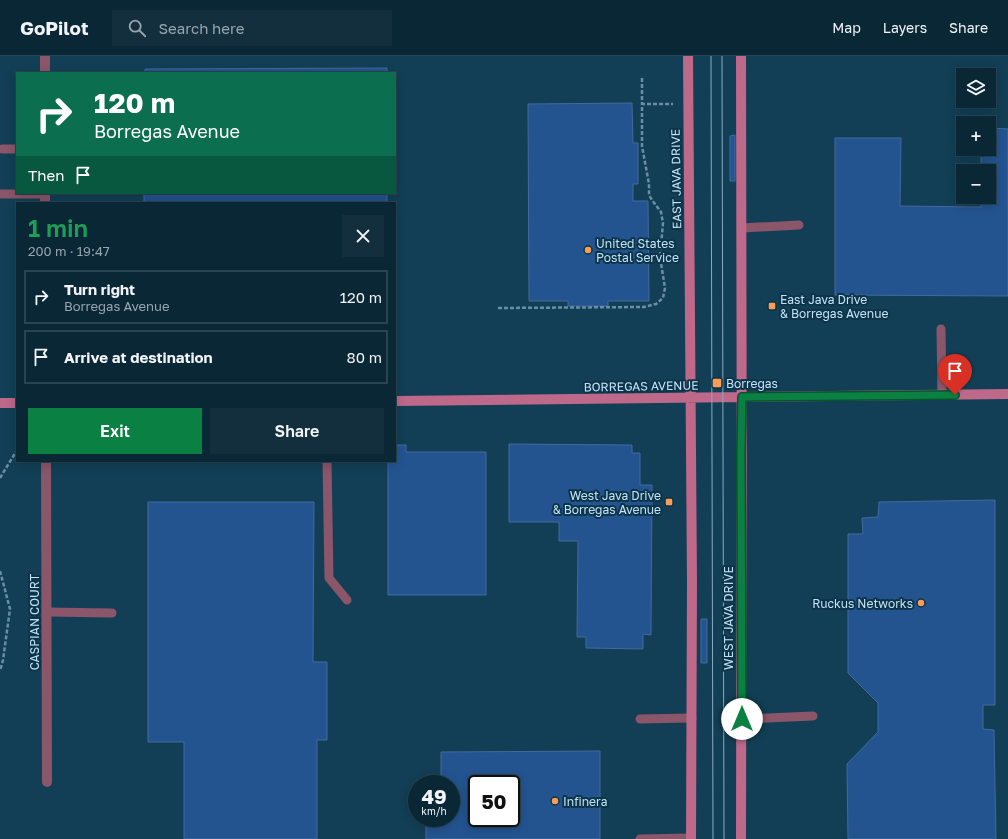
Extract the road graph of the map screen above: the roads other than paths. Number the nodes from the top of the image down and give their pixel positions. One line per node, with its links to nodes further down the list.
1 (45, 56): 4 (street)
2 (688, 56): 15 (main road, EAST JAVA DRIVE)
3 (741, 56): 10 (main road)
4 (45, 72)
5 (2, 149): 6 (lane)
6 (16, 150)
7 (1, 194): 8 (lane)
8 (45, 197)
9 (799, 225): 10 (lane)
10 (742, 228): 14 (main road)
11 (941, 329): 13 (lane)
12 (1008, 394): 13 (main road, BORREGAS AVENUE)
13 (942, 395): 14 (main road, BORREGAS AVENUE)
14 (742, 397): 15 (main road, BORREGAS AVENUE); 27 (main road, WEST JAVA DRIVE)
15 (691, 398): 16 (main road, BORREGAS AVENUE); 25 (main road)
16 (396, 401)
17 (0, 403): 18 (main road)
18 (16, 403)
19 (46, 462): 22 (street, CASPIAN COURT)
20 (327, 462): 21 (lane)
21 (347, 600)
22 (47, 612): 23 (lane); 28 (street, CASPIAN COURT)
23 (112, 613)
24 (813, 716): 27 (lane)
25 (692, 718): 26 (lane); 29 (main road)
26 (640, 719)
27 (742, 719): 31 (main road, WEST JAVA DRIVE)
28 (47, 782)
29 (691, 838): 30 (lane)
30 (640, 839)
31 (741, 839)

